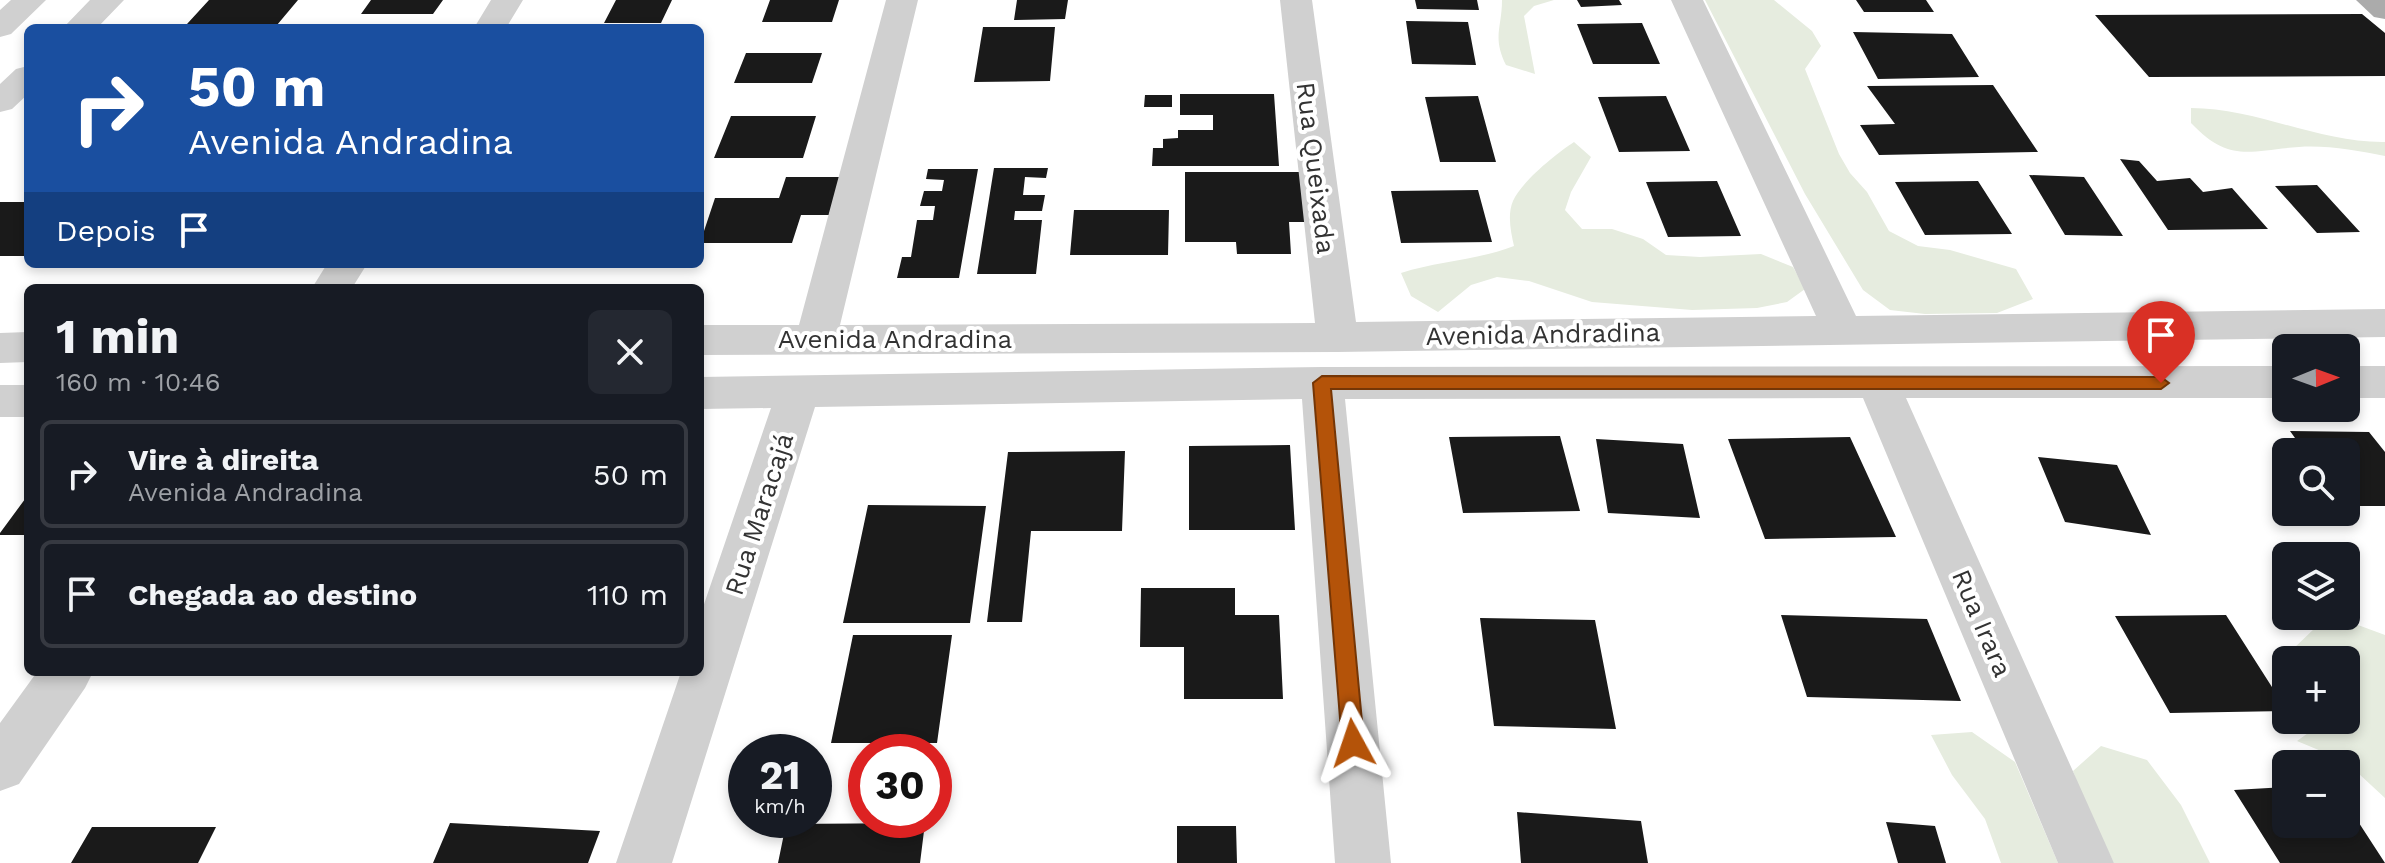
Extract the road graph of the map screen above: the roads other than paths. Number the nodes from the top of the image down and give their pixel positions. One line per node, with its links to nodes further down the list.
1 (30, 0): 11 (street)
2 (108, 0): 9 (street)
3 (507, 0): 10 (street)
4 (902, 0): 17 (street)
5 (1296, 0): 16 (street, Rua Queixada)
6 (1687, 0): 15 (street)
7 (2372, 0): 8 (main road)
8 (2385, 10)
9 (83, 24)
10 (492, 24)
11 (0, 27)
12 (24, 80): 13 (street)
13 (0, 102)
14 (2385, 323): 15 (street, Avenida Andradina)
15 (1842, 329): 16 (street, Avenida Andradina)
16 (1337, 337): 17 (street, Avenida Andradina)
17 (816, 339): 18 (street, Avenida Andradina)
18 (704, 340)
19 (24, 347): 20 (street)
20 (0, 348)
21 (2272, 382): 25 (street, Avenida Andradina)
22 (2360, 382): 23 (street)
23 (2385, 382)
24 (1322, 383): 25 (street, Avenida Andradina); 26 (street, Avenida Andradina); 33 (street)
25 (1878, 384): 34 (street, Rua Irara)
26 (798, 392): 27 (street, Avenida Andradina); 32 (street, Rua Maracajá)
27 (704, 393)
28 (0, 401): 29 (street)
29 (24, 401)
30 (64, 676): 31 (street)
31 (0, 766)
32 (644, 863)
33 (1363, 863)
34 (2086, 863)

